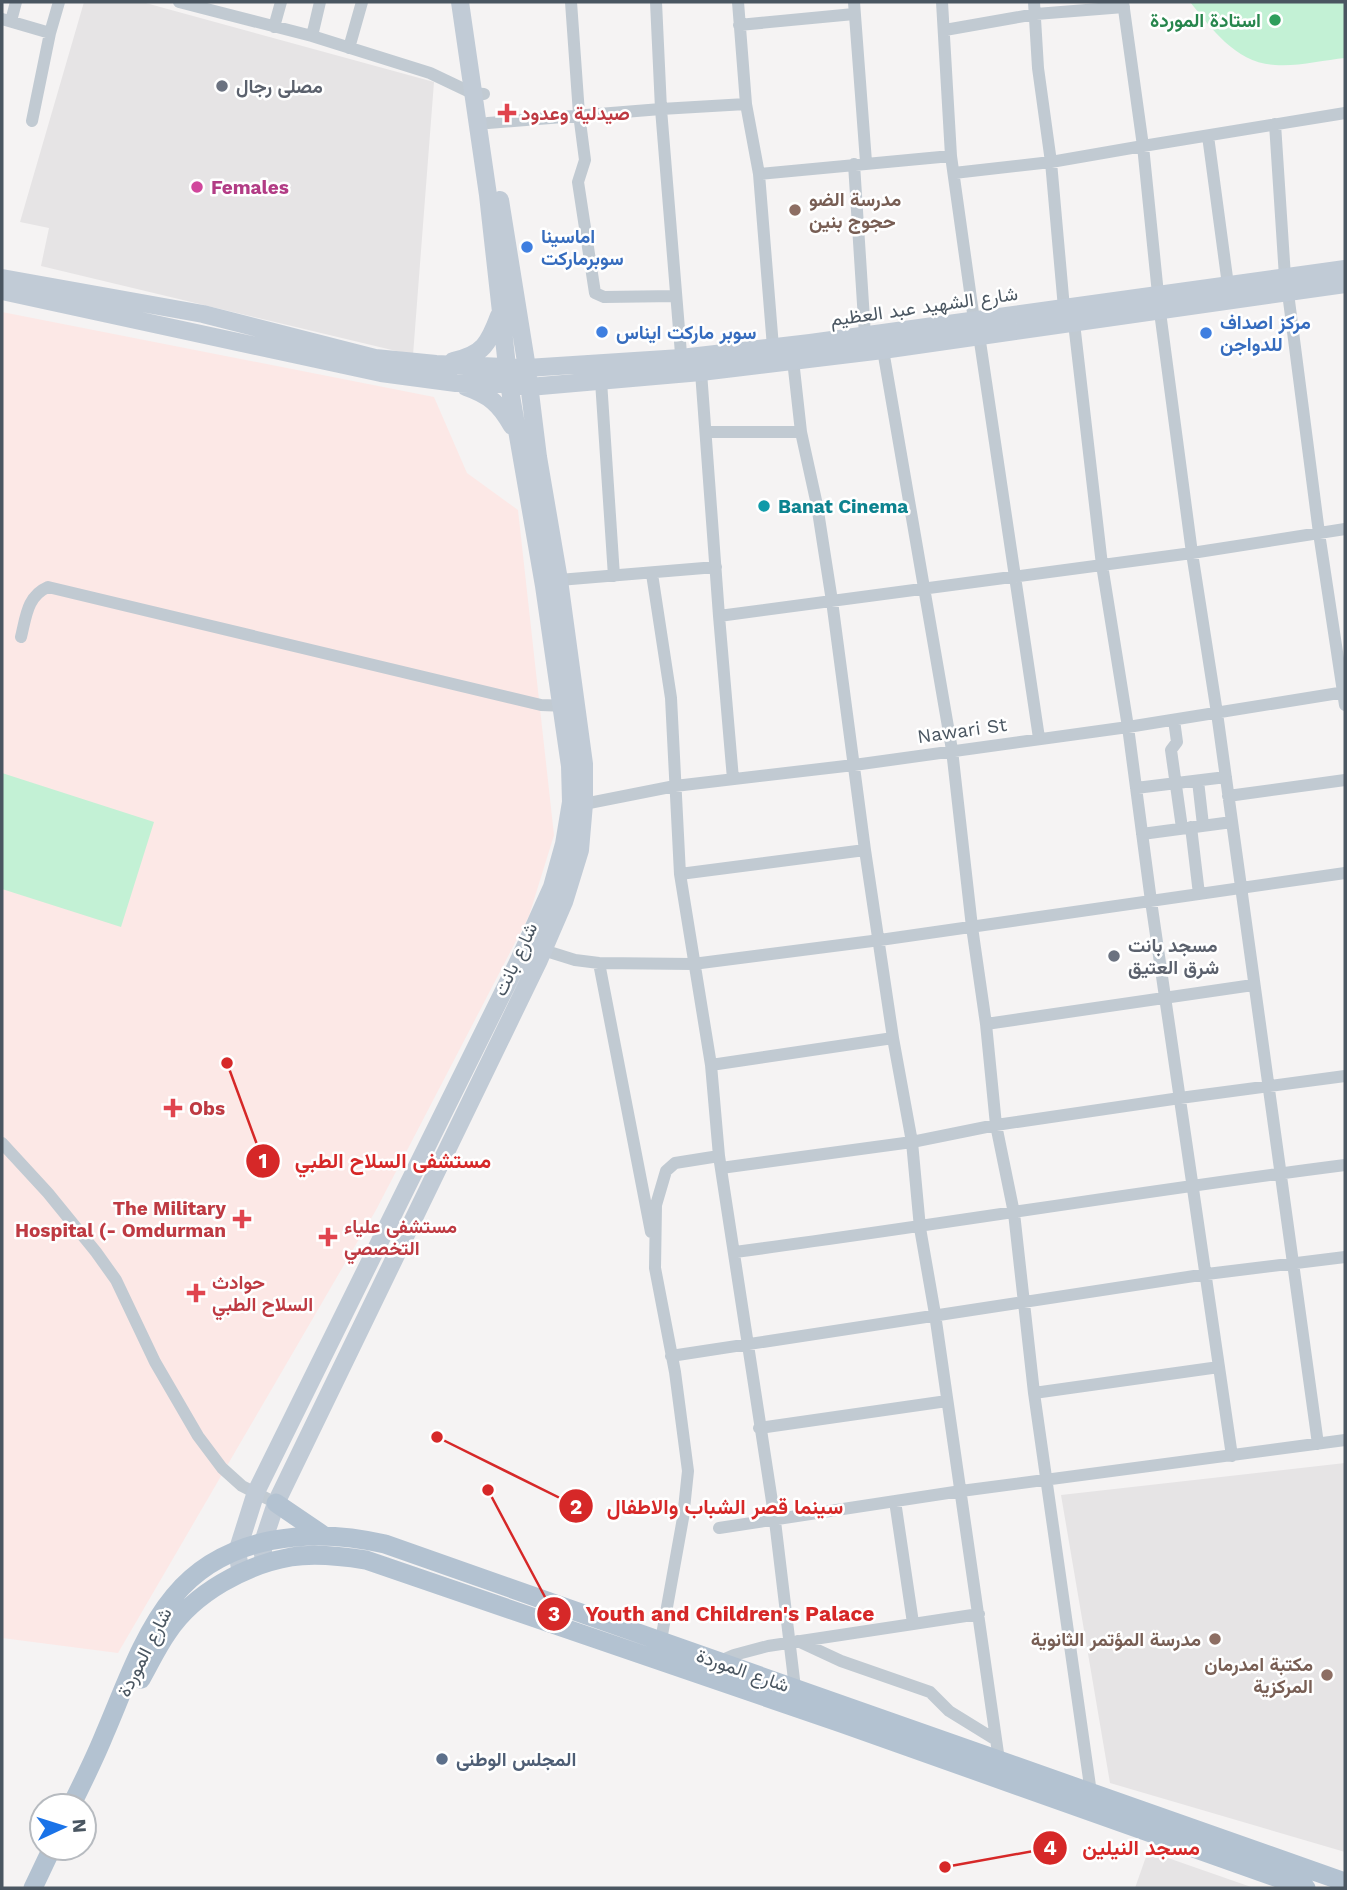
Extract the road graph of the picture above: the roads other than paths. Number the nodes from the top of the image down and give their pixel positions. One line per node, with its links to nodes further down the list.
1 (16, 2): 18 (street)
2 (59, 2): 22 (street)
3 (187, 2): 17 (street)
4 (234, 2): 17 (street)
5 (281, 2): 20 (street)
6 (320, 2): 23 (street)
7 (362, 2): 24 (street)
8 (460, 2): 25 (main road)
9 (471, 2): 25 (main road)
10 (571, 2): 29 (street)
11 (656, 2): 27 (street)
12 (738, 2): 19 (street)
13 (942, 2): 21 (street)
14 (1123, 5): 16 (street); 34 (street)
15 (854, 8): 19 (street); 37 (street)
16 (1035, 8): 21 (street); 36 (street)
17 (230, 16): 20 (street)
18 (6, 20): 22 (street)
19 (739, 25): 26 (street)
20 (274, 27): 23 (street)
21 (945, 30): 35 (street)
22 (50, 33): 30 (street)
23 (312, 36): 24 (street)
24 (349, 48): 25 (street)
25 (478, 94): 31 (main road); 47 (main road)
26 (746, 104): 27 (street); 39 (street)
27 (661, 108): 29 (street); 45 (street)
28 (1345, 113): 32 (street)
29 (579, 114): 31 (street); 45 (street)
30 (32, 121)
31 (488, 123): 47 (main road)
32 (1275, 124): 33 (street); 42 (street)
33 (1208, 135): 34 (street); 44 (street)
34 (1143, 146): 36 (street); 46 (street)
35 (951, 156): 37 (street); 38 (street)
36 (1051, 162): 38 (street); 48 (street)
37 (860, 163): 39 (street); 50 (street)
38 (954, 173): 49 (street)
39 (758, 174): 51 (street)
40 (1345, 269): 42 (main road, شارع الشهيد عبد العظيم)
41 (1345, 284): 42 (main road, شارع الشهيد عبد العظيم)
42 (1286, 285): 44 (main road, شارع الشهيد عبد العظيم); 67 (street)
43 (9, 286): 54 (main road); 61 (main road)
44 (1234, 290): 46 (main road, شارع الشهيد عبد العظيم)
45 (676, 296): 56 (street)
46 (1159, 303): 48 (main road, شارع الشهيد عبد العظيم); 68 (street)
47 (508, 312): 54 (main road); 55 (main road); 57 (main road, شارع بانت); 59 (main road, شارع بانت)
48 (1069, 315): 49 (main road, شارع الشهيد عبد العظيم); 69 (street)
49 (976, 328): 50 (main road, شارع الشهيد عبد العظيم); 52 (main road, شارع الشهيد عبد العظيم); 73 (street)
50 (865, 335): 51 (main road, شارع الشهيد عبد العظيم)
51 (773, 347): 56 (main road, شارع الشهيد عبد العظيم)
52 (883, 349): 53 (main road, شارع الشهيد عبد العظيم); 75 (street)
53 (793, 360): 58 (main road, شارع الشهيد عبد العظيم); 64 (street)
54 (436, 365): 59 (main road)
55 (573, 365): 56 (main road, شارع الشهيد عبد العظيم); 57 (main road, شارع الشهيد عبد العظيم)
56 (681, 366): 58 (main road, شارع الشهيد عبد العظيم); 60 (main road, شارع الشهيد عبد العظيم)
57 (527, 368): 59 (main road, شارع الشهيد عبد العظيم); 62 (main road, شارع بانت)
58 (701, 372): 63 (street)
59 (509, 375): 61 (main road); 62 (main road, شارع الشهيد عبد العظيم); 65 (main road, شارع بانت)
60 (601, 381): 62 (main road, شارع الشهيد عبد العظيم); 72 (street)
61 (456, 383): 65 (main road)
62 (529, 387): 74 (main road, شارع بانت)
63 (706, 432): 64 (street); 70 (street)
64 (801, 432): 76 (street)
65 (519, 440): 80 (main road, شارع بانت)
66 (1345, 529): 67 (street)
67 (1319, 533): 68 (street); 79 (street)
68 (1192, 553): 69 (street); 81 (street)
69 (1102, 565): 73 (street); 83 (street)
70 (716, 567): 71 (street); 77 (street)
71 (652, 574): 72 (street); 92 (street)
72 (614, 576): 74 (street)
73 (1016, 576): 75 (street); 84 (street)
74 (559, 580): 80 (main road, شارع بانت)
75 (925, 588): 76 (street); 85 (street)
76 (832, 601): 77 (street); 86 (street)
77 (719, 616): 88 (street)
78 (21, 637): 80 (street)
79 (1345, 697): 81 (street, Nawari St)
80 (569, 706): 95 (main road, شارع بانت); 145 (main road, شارع بانت)
81 (1217, 713): 82 (street, Nawari St); 87 (street)
82 (1174, 720): 83 (street, Nawari St); 91 (street)
83 (1128, 727): 84 (street, Nawari St); 93 (street)
84 (1039, 738): 85 (street, Nawari St)
85 (952, 750): 86 (street, Nawari St); 105 (street)
86 (854, 765): 88 (street, Nawari St); 99 (street)
87 (1226, 777): 90 (street); 94 (street)
88 (733, 779): 92 (street, Nawari St)
89 (1345, 780): 94 (street)
90 (1198, 781): 91 (street); 97 (street)
91 (1175, 783): 93 (street); 97 (street)
92 (675, 786): 95 (street, Nawari St); 101 (street)
93 (1136, 788): 98 (street)
94 (1228, 796): 96 (street)
95 (584, 804): 107 (main road, شارع بانت)
96 (1232, 822): 97 (street); 102 (street)
97 (1192, 827): 98 (street); 103 (street)
98 (1142, 834): 104 (street)
99 (865, 850): 101 (street); 106 (street)
100 (1345, 873): 102 (street)
101 (680, 874): 109 (street)
102 (1240, 889): 103 (street); 110 (street)
103 (1199, 894): 104 (street)
104 (1151, 901): 105 (street); 111 (street)
105 (972, 927): 106 (street); 112 (street)
106 (880, 940): 109 (street); 113 (street)
107 (543, 950): 108 (street); 147 (main road, شارع بانت)
108 (599, 963): 109 (street); 127 (street)
109 (693, 964): 114 (street)
110 (1253, 985): 111 (street); 116 (street)
111 (1166, 998): 112 (street); 117 (street)
112 (986, 1024): 118 (street)
113 (893, 1038): 114 (street); 119 (street)
114 (711, 1065): 121 (street)
115 (1345, 1076): 116 (street)
116 (1267, 1087): 117 (street); 123 (street)
117 (1180, 1098): 118 (street); 124 (street)
118 (996, 1125): 119 (street); 125 (street)
119 (912, 1142): 121 (street); 126 (street)
120 (2, 1143): 145 (street)
121 (720, 1162): 127 (street); 128 (street)
122 (1345, 1165): 123 (street)
123 (1280, 1174): 124 (street); 130 (street)
124 (1192, 1186): 125 (street); 131 (street)
125 (1014, 1213): 126 (street); 132 (street)
126 (920, 1228): 128 (street); 133 (street)
127 (654, 1249): 135 (street)
128 (734, 1252): 134 (street)
129 (1345, 1257): 130 (street)
130 (1293, 1264): 131 (street); 141 (street)
131 (1207, 1274): 132 (street); 136 (street)
132 (1025, 1301): 133 (street); 137 (street)
133 (935, 1314): 134 (street); 138 (street)
134 (748, 1343): 135 (street); 139 (street)
135 (671, 1356): 158 (street)
136 (1219, 1367): 137 (street); 142 (street)
137 (1034, 1393): 143 (street)
138 (947, 1401): 139 (street); 144 (street)
139 (759, 1428): 148 (street)
140 (1345, 1440): 141 (street)
141 (1318, 1444): 142 (street)
142 (1232, 1456): 143 (street)
143 (1046, 1479): 144 (street); 165 (street)
144 (961, 1491): 146 (street); 155 (street)
145 (256, 1492): 147 (street); 152 (main road, شارع بانت)
146 (895, 1501): 148 (street); 156 (street)
147 (276, 1503): 150 (main road); 151 (main road, شارع بانت)
148 (775, 1521): 149 (street); 157 (street)
149 (719, 1528)
150 (323, 1535): 151 (main road, شارع الموردة); 158 (main road, شارع الموردة)
151 (263, 1542): 152 (main road, شارع الموردة); 153 (main road, شارع بانت)
152 (237, 1552): 154 (main road); 161 (main road, شارع الموردة)
153 (263, 1565): 154 (main road, شارع الموردة); 158 (main road, شارع الموردة)
154 (242, 1573): 161 (main road, شارع الموردة)
155 (978, 1614): 156 (street); 162 (street)
156 (914, 1623): 157 (street)
157 (793, 1642): 159 (street); 160 (street); 162 (street)
158 (658, 1650): 159 (main road, شارع الموردة)
159 (717, 1671): 160 (main road, شارع الموردة); 169 (main road, شارع الموردة)
160 (795, 1688): 163 (main road, شارع الموردة)
161 (104, 1735): 164 (main road, شارع الموردة)
162 (996, 1740): 163 (street)
163 (999, 1760): 165 (main road, شارع الموردة)
164 (78, 1792)
165 (1091, 1793): 167 (main road, شارع الموردة)
166 (45, 1862): 168 (main road)
167 (1345, 1882)
168 (33, 1888)
169 (1306, 1888)

